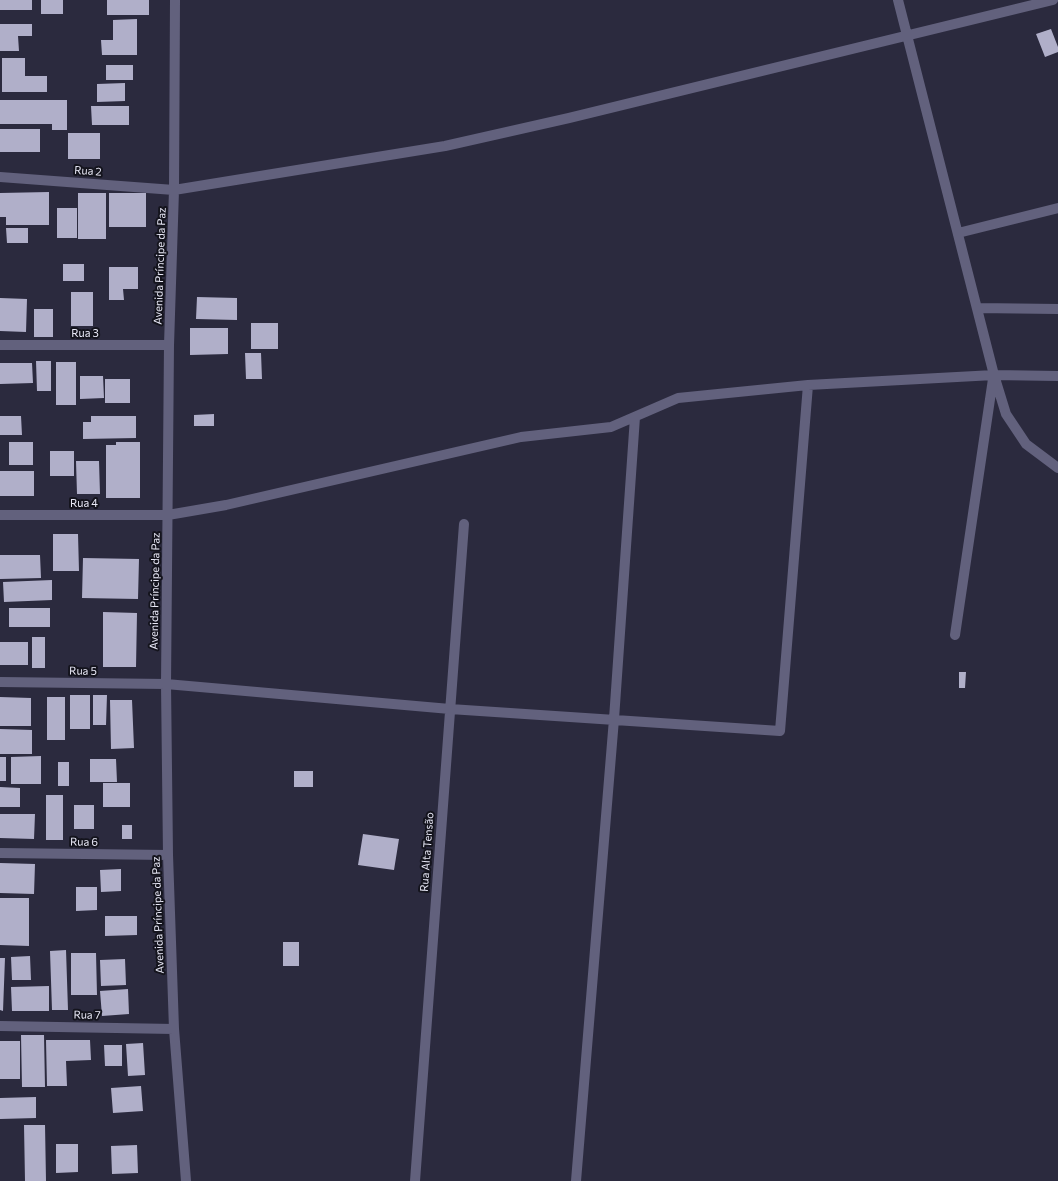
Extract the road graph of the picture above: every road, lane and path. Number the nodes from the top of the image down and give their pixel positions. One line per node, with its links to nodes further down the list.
1 (174, 0): 6 (street, Avenida Príncipe da Paz)
2 (898, 0): 4 (street)
3 (1053, 0): 4 (street, Rua 2)
4 (907, 35): 6 (street, Rua 2); 8 (street)
5 (0, 177): 6 (street, Rua 2)
6 (174, 190): 12 (street, Avenida Príncipe da Paz)
7 (1058, 208): 8 (street)
8 (958, 233): 9 (street)
9 (977, 308): 10 (street); 13 (street)
10 (1058, 309)
11 (0, 345): 12 (street, Rua 3)
12 (169, 345): 19 (street, Avenida Príncipe da Paz)
13 (994, 375): 14 (street, Rua 4); 15 (street, Rua 4); 17 (street); 21 (street)
14 (1058, 376)
15 (808, 385): 16 (street, Rua 4); 25 (street, Rua 5)
16 (635, 417): 19 (street, Rua 4); 25 (street)
17 (1058, 468)
18 (0, 515): 19 (street, Rua 4)
19 (168, 515): 23 (street, Avenida Príncipe da Paz)
20 (464, 524): 24 (street, Rua Alta Tensão)
21 (955, 635)
22 (0, 682): 23 (street, Rua 5)
23 (166, 684): 24 (street, Rua 5); 27 (street, Avenida Príncipe da Paz)
24 (450, 708): 25 (street, Rua 5); 31 (street, Rua Alta Tensão)
25 (614, 719): 32 (street)
26 (0, 853): 27 (street, Rua 6)
27 (168, 855): 29 (street, Avenida Príncipe da Paz)
28 (0, 1026): 29 (street, Rua 7)
29 (174, 1029): 30 (street, Avenida Príncipe da Paz)
30 (186, 1181)
31 (415, 1181)
32 (576, 1181)

